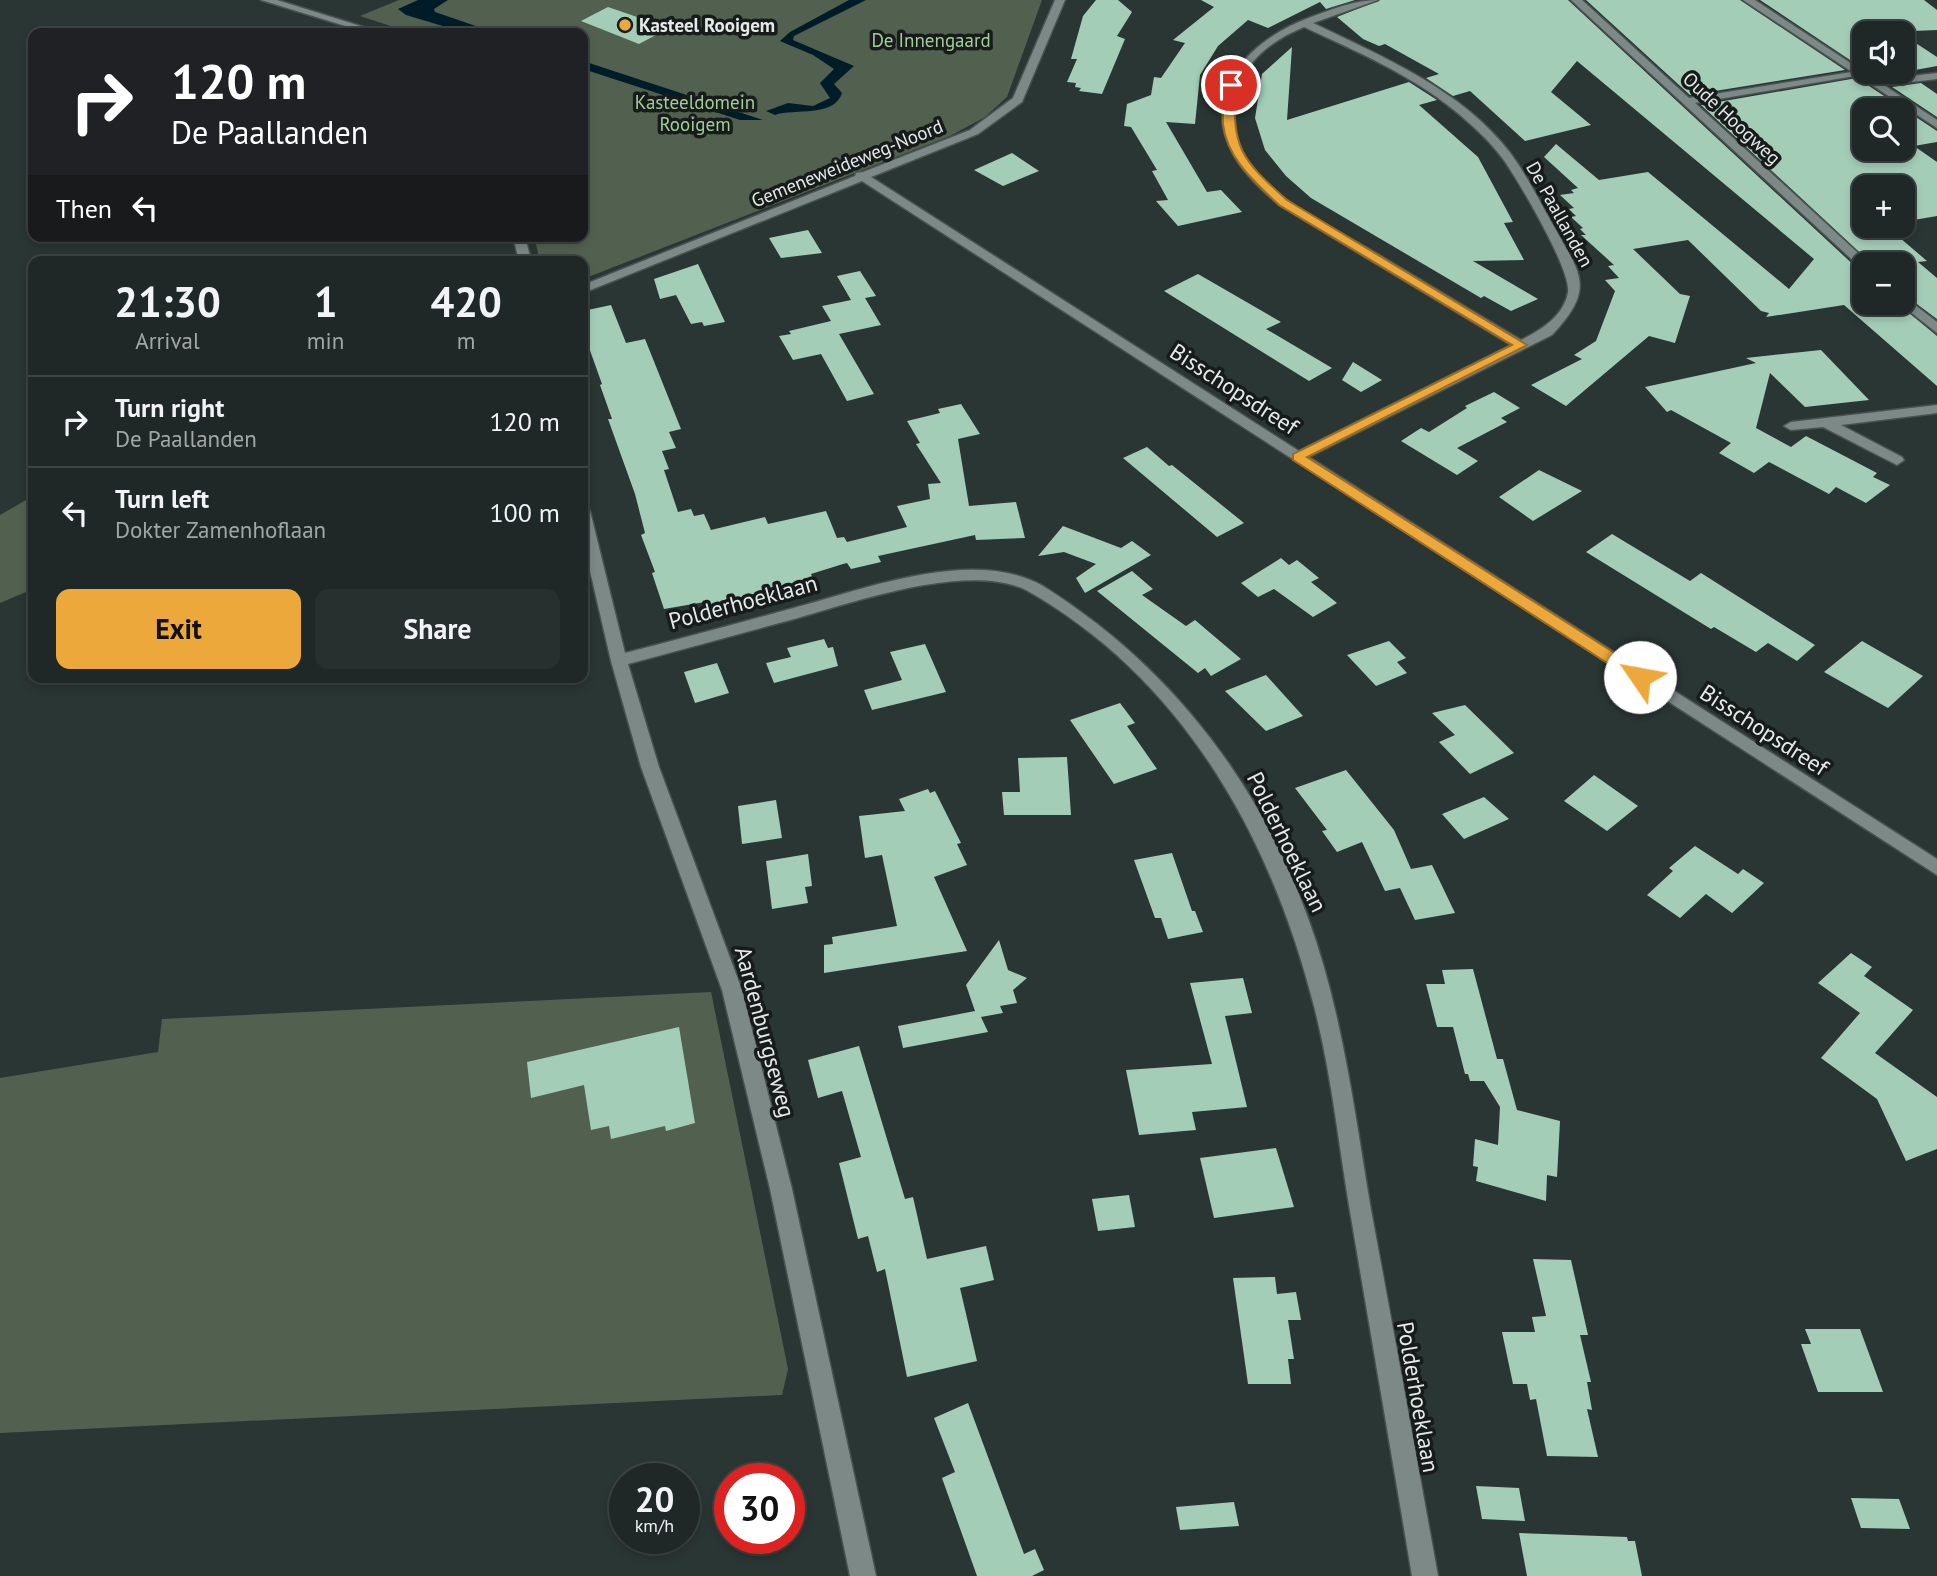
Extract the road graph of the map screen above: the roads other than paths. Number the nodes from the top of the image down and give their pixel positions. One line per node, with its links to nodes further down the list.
1 (266, 0): 7 (street)
2 (1060, 0): 15 (street, Gemeneweideweg-Noord)
3 (1373, 0): 6 (street)
4 (1576, 0): 13 (street, Oude Hoogweg)
5 (1748, 0): 8 (street)
6 (1304, 22): 20 (street, De Paallanden); 20 (street)
7 (361, 28)
8 (1852, 66)
9 (1852, 74): 13 (street)
10 (1937, 76): 11 (street)
11 (1915, 79)
12 (1878, 84): 14 (street)
13 (1685, 102): 16 (street, Oude Hoogweg)
14 (1937, 125)
15 (860, 175): 17 (street, Gemeneweideweg-Noord); 24 (street, Bisschopsdreef)
16 (1852, 253)
17 (588, 287)
18 (1915, 310): 19 (street)
19 (1937, 329)
20 (1521, 345): 24 (street, De Paallanden)
21 (1937, 409): 22 (street)
22 (1825, 422): 23 (street); 25 (street)
23 (1791, 426)
24 (1298, 457): 28 (street, Bisschopsdreef)
25 (1897, 460)
26 (588, 532): 27 (street, Aardenburgseweg)
27 (619, 661): 29 (street, Aardenburgseweg); 30 (street, Polderhoeklaan)
28 (1937, 868)
29 (863, 1576)
30 (1425, 1576)

